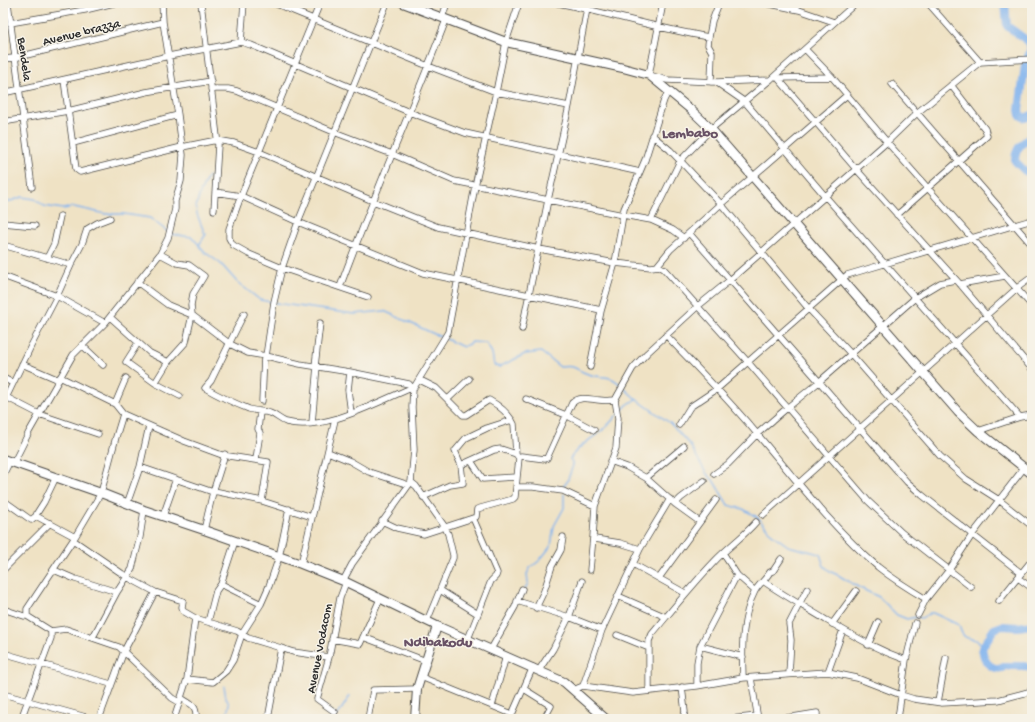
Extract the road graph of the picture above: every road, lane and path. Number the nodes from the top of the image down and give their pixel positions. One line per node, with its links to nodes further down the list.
1 (8, 3): 23 (street, Bendela)
2 (114, 3): 23 (street)
3 (162, 3): 21 (street)
4 (201, 3): 29 (street)
5 (244, 3): 26 (street)
6 (274, 3): 19 (street)
7 (320, 3): 19 (street)
8 (387, 3): 28 (street)
9 (403, 3): 20 (street)
10 (447, 3): 20 (street)
11 (519, 3): 27 (street)
12 (558, 3): 18 (street)
13 (663, 3): 24 (street)
14 (719, 3): 25 (street)
15 (765, 3): 22 (street)
16 (856, 3): 22 (street)
17 (928, 3): 36 (street)
18 (588, 6): 24 (street); 33 (street)
19 (314, 19): 28 (street); 37 (street)
20 (444, 19): 27 (street); 38 (street)
21 (164, 22): 31 (street); 32 (street, Avenue brazza)
22 (834, 22): 30 (street)
23 (10, 23): 32 (street, Bendela)
24 (659, 26): 25 (street); 39 (street)
25 (709, 37): 45 (street)
26 (241, 42): 29 (street); 37 (street)
27 (506, 42): 33 (street); 52 (street)
28 (371, 43): 38 (street); 50 (street)
29 (207, 49): 31 (street); 44 (street)
30 (805, 49): 40 (street); 41 (street)
31 (169, 56): 42 (street); 48 (street)
32 (14, 58): 34 (street, Avenue brazza); 51 (street, Bendela)
33 (577, 58): 39 (street); 57 (street)
34 (3, 59)
35 (1028, 59): 36 (street)
36 (980, 62): 47 (street)
37 (295, 64): 50 (street); 58 (street)
38 (428, 66): 52 (street); 60 (street)
39 (649, 75): 45 (street); 53 (street)
40 (777, 77): 41 (street); 43 (street); 65 (street)
41 (832, 77): 55 (street)
42 (64, 80): 51 (street); 59 (street)
43 (770, 80): 45 (street); 56 (street)
44 (210, 81): 48 (street); 49 (street)
45 (713, 82): 56 (street)
46 (892, 84): 61 (street)
47 (950, 85): 61 (street); 79 (street)
48 (174, 86): 59 (street); 62 (street)
49 (211, 88): 58 (street); 70 (street)
50 (353, 88): 60 (street); 67 (street)
51 (19, 90): 54 (street); 63 (street, Bendela)
52 (496, 92): 57 (street); 69 (street)
53 (668, 92): 66 (street); 68 (street)
54 (3, 93)
55 (847, 95): 65 (street); 71 (street)
56 (745, 102): 66 (street); 74 (street)
57 (568, 106): 77 (street)
58 (277, 108): 67 (street); 75 (street)
59 (68, 111): 63 (street); 72 (street)
60 (409, 112): 69 (street); 76 (street)
61 (918, 112): 71 (street); 79 (street)
62 (178, 115): 72 (street); 73 (street)
63 (22, 118): 64 (street); 85 (street, Bendela)
64 (3, 122)
65 (815, 122): 74 (street); 80 (street)
66 (711, 129): 78 (street); 83 (street)
67 (334, 132): 76 (street); 82 (street)
68 (652, 135): 78 (street); 81 (street)
69 (486, 138): 77 (street); 84 (street)
70 (217, 140): 73 (street); 75 (street); 87 (street)
71 (887, 142): 80 (street); 86 (street)
72 (73, 143): 73 (street)
73 (182, 147): 115 (street)
74 (784, 148): 83 (street); 89 (street)
75 (260, 152): 82 (street); 88 (street)
76 (392, 154): 84 (street); 91 (street)
77 (558, 154): 81 (street); 90 (street)
78 (680, 161): 92 (street); 98 (street)
79 (959, 161): 86 (street); 103 (street)
80 (856, 169): 89 (street); 94 (street)
81 (640, 172): 96 (street)
82 (316, 177): 91 (street); 100 (street)
83 (752, 177): 92 (street); 102 (street)
84 (475, 186): 90 (street); 106 (street)
85 (32, 187)
86 (928, 188): 94 (street); 107 (street)
87 (215, 192): 88 (street); 93 (street)
88 (241, 196): 100 (street); 121 (street)
89 (825, 196): 102 (street); 118 (street)
90 (548, 200): 96 (street); 112 (street)
91 (373, 202): 106 (street); 109 (street)
92 (721, 204): 105 (street); 114 (street)
93 (214, 210)
94 (897, 215): 113 (street)
95 (60, 216): 116 (street)
96 (623, 216): 98 (street); 117 (street)
97 (110, 218): 119 (street)
98 (651, 220): 108 (street)
99 (1032, 220): 103 (street)
100 (298, 222): 109 (street); 121 (street)
101 (3, 223): 104 (street)
102 (793, 223): 114 (street); 125 (street)
103 (1015, 225): 107 (street); 110 (street)
104 (34, 226)
105 (689, 233): 108 (street); 127 (street)
106 (466, 234): 112 (street); 126 (street)
107 (972, 237): 113 (street); 123 (street)
108 (684, 238): 120 (street)
109 (355, 245): 126 (street); 130 (street)
110 (1032, 245)
111 (3, 246): 116 (street)
112 (539, 249): 117 (street); 132 (street)
113 (929, 250): 118 (street); 129 (street)
114 (762, 252): 127 (street); 138 (street)
115 (160, 254): 128 (street); 141 (street)
116 (47, 258): 119 (street)
117 (615, 263): 120 (street); 139 (street)
118 (886, 264): 125 (street); 135 (street)
119 (70, 265): 133 (street)
120 (657, 266): 136 (street)
121 (282, 268): 130 (street); 155 (street)
122 (3, 276): 133 (street)
123 (1005, 276): 129 (street); 131 (street)
124 (1032, 277): 131 (street)
125 (842, 279): 138 (street); 146 (street)
126 (456, 280): 132 (street); 169 (street)
127 (730, 280): 136 (street); 149 (street)
128 (137, 282): 141 (street); 143 (street)
129 (957, 282): 135 (street); 142 (street)
130 (340, 287): 134 (street)
131 (1017, 288): 137 (street); 142 (street)
132 (529, 295): 139 (street); 147 (street)
133 (57, 296): 144 (street); 158 (street)
134 (368, 297)
135 (915, 298): 146 (street); 153 (street)
136 (698, 306): 148 (street); 156 (street)
137 (1032, 306)
138 (808, 308): 149 (street); 154 (street)
139 (601, 310): 161 (street)
140 (244, 314): 152 (street)
141 (192, 315): 152 (street); 157 (street)
142 (986, 316): 153 (street); 162 (street)
143 (110, 317): 144 (street); 150 (street)
144 (105, 323): 151 (street)
145 (320, 324): 160 (street)
146 (882, 326): 154 (street); 164 (street)
147 (522, 329)
148 (666, 335): 173 (street); 179 (street)
149 (779, 335): 156 (street); 170 (street)
150 (138, 343): 157 (street); 172 (street)
151 (82, 344): 159 (street); 167 (street)
152 (230, 344): 155 (street); 185 (street)
153 (955, 344): 164 (street); 191 (street)
154 (851, 354): 170 (street); 181 (street)
155 (265, 356): 160 (street); 180 (street)
156 (747, 361): 173 (street); 184 (street)
157 (168, 362): 172 (street)
158 (22, 364): 167 (street); 171 (street)
159 (103, 365)
160 (316, 366): 163 (street); 194 (street)
161 (590, 367)
162 (1032, 369)
163 (350, 372): 174 (street); 188 (street)
164 (923, 372): 181 (street); 199 (street)
165 (3, 378): 171 (street)
166 (126, 378): 183 (street)
167 (59, 379): 183 (street); 186 (street)
168 (469, 379): 177 (street)
169 (420, 380): 174 (street); 177 (street)
170 (820, 381): 184 (street); 197 (street)
171 (13, 383): 176 (street)
172 (155, 383): 175 (street)
173 (717, 388): 195 (street); 201 (street)
174 (413, 390): 188 (street); 223 (street)
175 (180, 396)
176 (6, 397): 182 (street); 186 (street)
177 (448, 399): 193 (street)
178 (526, 399): 189 (street)
179 (615, 400): 189 (street); 210 (street)
180 (262, 401)
181 (891, 401): 197 (street); 231 (street)
182 (3, 404)
183 (115, 404): 187 (street)
184 (787, 408): 201 (street); 205 (street)
185 (260, 412): 194 (street); 207 (street)
186 (39, 414): 200 (street); 208 (street)
187 (123, 414): 196 (street); 226 (street)
188 (351, 414): 192 (street)
189 (566, 415): 198 (street); 206 (street)
190 (1032, 415): 191 (street)
191 (1020, 417): 199 (street)
192 (335, 420): 194 (street); 203 (street)
193 (512, 420): 206 (street); 212 (street)
194 (312, 423)
195 (679, 425)
196 (149, 426): 204 (street); 211 (street)
197 (861, 428): 205 (street); 250 (street)
198 (594, 430)
199 (978, 431): 213 (street)
200 (98, 434)
201 (757, 434): 215 (street); 222 (street)
202 (684, 446): 219 (street)
203 (328, 452): 223 (street); 241 (street)
204 (224, 454): 207 (street); 225 (street)
205 (829, 455): 222 (street); 265 (street)
206 (518, 456): 209 (street); 218 (street)
207 (256, 459): 232 (street)
208 (9, 461): 214 (street); 217 (street)
209 (470, 461): 212 (street); 218 (street)
210 (610, 461): 219 (street); 235 (street)
211 (140, 466): 220 (street); 233 (street)
212 (461, 466): 227 (street)
213 (1024, 468): 216 (street); 231 (street)
214 (3, 474)
215 (714, 474)
216 (1032, 474)
217 (56, 477): 226 (street); 239 (street)
218 (517, 477): 224 (street)
219 (646, 478): 228 (street)
220 (176, 479): 225 (street); 240 (street)
221 (704, 482): 234 (street)
222 (797, 483): 238 (street); 286 (street)
223 (410, 484): 227 (street); 243 (street, Avenue Vodacom)
224 (516, 487): 235 (street); 242 (street)
225 (213, 491): 232 (street); 249 (street)
226 (101, 493): 233 (street); 253 (street)
227 (423, 497): 248 (street)
228 (670, 499): 234 (street); 255 (street)
229 (3, 500): 239 (street)
230 (716, 500): 244 (street)
231 (999, 500): 247 (street); 250 (street)
232 (262, 501): 236 (street)
233 (127, 504): 237 (street)
234 (675, 504): 244 (street)
235 (595, 506): 252 (street)
236 (289, 509): 241 (street); 257 (street)
237 (144, 510): 240 (street); 266 (street)
238 (763, 515)
239 (36, 516): 246 (street)
240 (163, 516): 249 (street)
241 (312, 516): 260 (street)
242 (473, 518): 248 (street); 293 (street)
243 (382, 521): 248 (street); 272 (street, Avenue Vodacom)
244 (700, 522): 269 (street)
245 (756, 522): 256 (street)
246 (50, 523): 253 (street); 262 (street)
247 (1032, 526)
248 (445, 527): 278 (street)
249 (204, 530): 254 (street)
250 (972, 535): 265 (street); 268 (street)
251 (563, 537): 291 (street)
252 (593, 537): 255 (street); 264 (street)
253 (74, 539): 263 (street); 266 (street)
254 (235, 541): 257 (street); 273 (street)
255 (640, 549): 261 (street)
256 (723, 553): 267 (street); 283 (street)
257 (278, 557): 260 (street); 289 (street)
258 (781, 559): 271 (street)
259 (1032, 560): 268 (street)
260 (301, 564): 272 (street)
261 (633, 564): 269 (street); 284 (street)
262 (3, 570)
263 (54, 570): 281 (street); 295 (street)
264 (590, 570)
265 (949, 570): 274 (street); 286 (street)
266 (127, 576): 281 (street); 282 (street)
267 (737, 576): 279 (street); 315 (street)
268 (1019, 576): 275 (street); 288 (street)
269 (659, 578): 283 (street)
270 (582, 581): 296 (street)
271 (763, 581): 279 (street); 290 (street)
272 (344, 582): 285 (street); 312 (street, Avenue Vodacom)
273 (221, 584): 289 (street); 300 (street)
274 (971, 587)
275 (1032, 588)
276 (522, 589): 287 (street)
277 (807, 589): 290 (street)
278 (440, 590): 293 (street); 299 (street)
279 (755, 591): 323 (street)
280 (856, 591): 302 (street)
281 (117, 592): 310 (street)
282 (155, 592): 298 (street); 319 (street)
283 (685, 593): 297 (street)
284 (618, 596): 297 (street); 305 (street)
285 (380, 598): 299 (street); 311 (street)
286 (926, 599): 294 (street)
287 (517, 601): 291 (street); 318 (street)
288 (999, 601)
289 (260, 604): 308 (street)
290 (799, 604): 302 (street); 330 (street)
291 (536, 608): 296 (street)
292 (3, 610): 295 (street)
293 (478, 614): 313 (street)
294 (918, 615)
295 (27, 616): 307 (street)
296 (569, 617): 305 (street); 328 (street)
297 (666, 617): 317 (street)
298 (195, 618): 300 (street); 334 (street)
299 (427, 621): 304 (street)
300 (208, 622): 308 (street)
301 (878, 622): 314 (street)
302 (832, 624): 306 (street)
303 (915, 624): 325 (street)
304 (437, 626): 313 (street); 326 (street)
305 (602, 630): 336 (street)
306 (842, 630): 314 (street); 329 (street)
307 (51, 631): 310 (street); 327 (street)
308 (242, 634): 316 (street); 334 (street)
309 (617, 635): 317 (street)
310 (93, 637): 319 (street)
311 (363, 637): 312 (street); 326 (street)
312 (332, 639): 322 (street, Avenue Vodacom)
313 (468, 639): 318 (street)
314 (868, 645): 325 (street)
315 (700, 646): 323 (street); 337 (street)
316 (281, 648): 322 (street); 359 (street)
317 (649, 648): 342 (street)
318 (491, 649): 321 (street)
319 (124, 651): 335 (street); 346 (street)
320 (3, 653): 327 (street)
321 (506, 656): 328 (street); 349 (street)
322 (329, 657): 350 (street, Avenue Vodacom)
323 (742, 657): 332 (street)
324 (946, 658): 348 (street)
325 (906, 660): 345 (street)
326 (426, 661): 331 (street)
327 (41, 664): 335 (street); 347 (street)
328 (536, 669): 340 (street); 341 (street)
329 (828, 672): 330 (street); 345 (street)
330 (789, 674): 333 (street)
331 (421, 677): 339 (street); 349 (street)
332 (743, 678): 333 (street); 337 (street)
333 (751, 678): 353 (street)
334 (187, 679): 346 (street)
335 (111, 684): 356 (street)
336 (583, 686): 341 (street); 342 (street)
337 (697, 686): 338 (street)
338 (682, 687): 342 (street); 363 (street)
339 (417, 689): 360 (street); 361 (street)
340 (524, 689): 351 (street); 362 (street)
341 (574, 690): 352 (street)
342 (649, 691)
343 (1032, 691): 348 (street)
344 (3, 694): 347 (street)
345 (901, 695): 348 (street); 367 (street)
346 (180, 700): 357 (street); 358 (street)
347 (27, 701): 354 (street); 355 (street)
348 (938, 702)
349 (492, 706): 351 (street)
350 (335, 712)
351 (511, 717)
352 (601, 717)
353 (758, 717): 364 (street)
354 (21, 719)
355 (93, 719)
356 (99, 719)
357 (174, 719)
358 (196, 719)
359 (268, 719)
360 (368, 719)
361 (415, 719)
362 (544, 719)
363 (682, 719)
364 (730, 719)
365 (780, 719): 366 (street)
366 (817, 719)
367 (898, 719)

